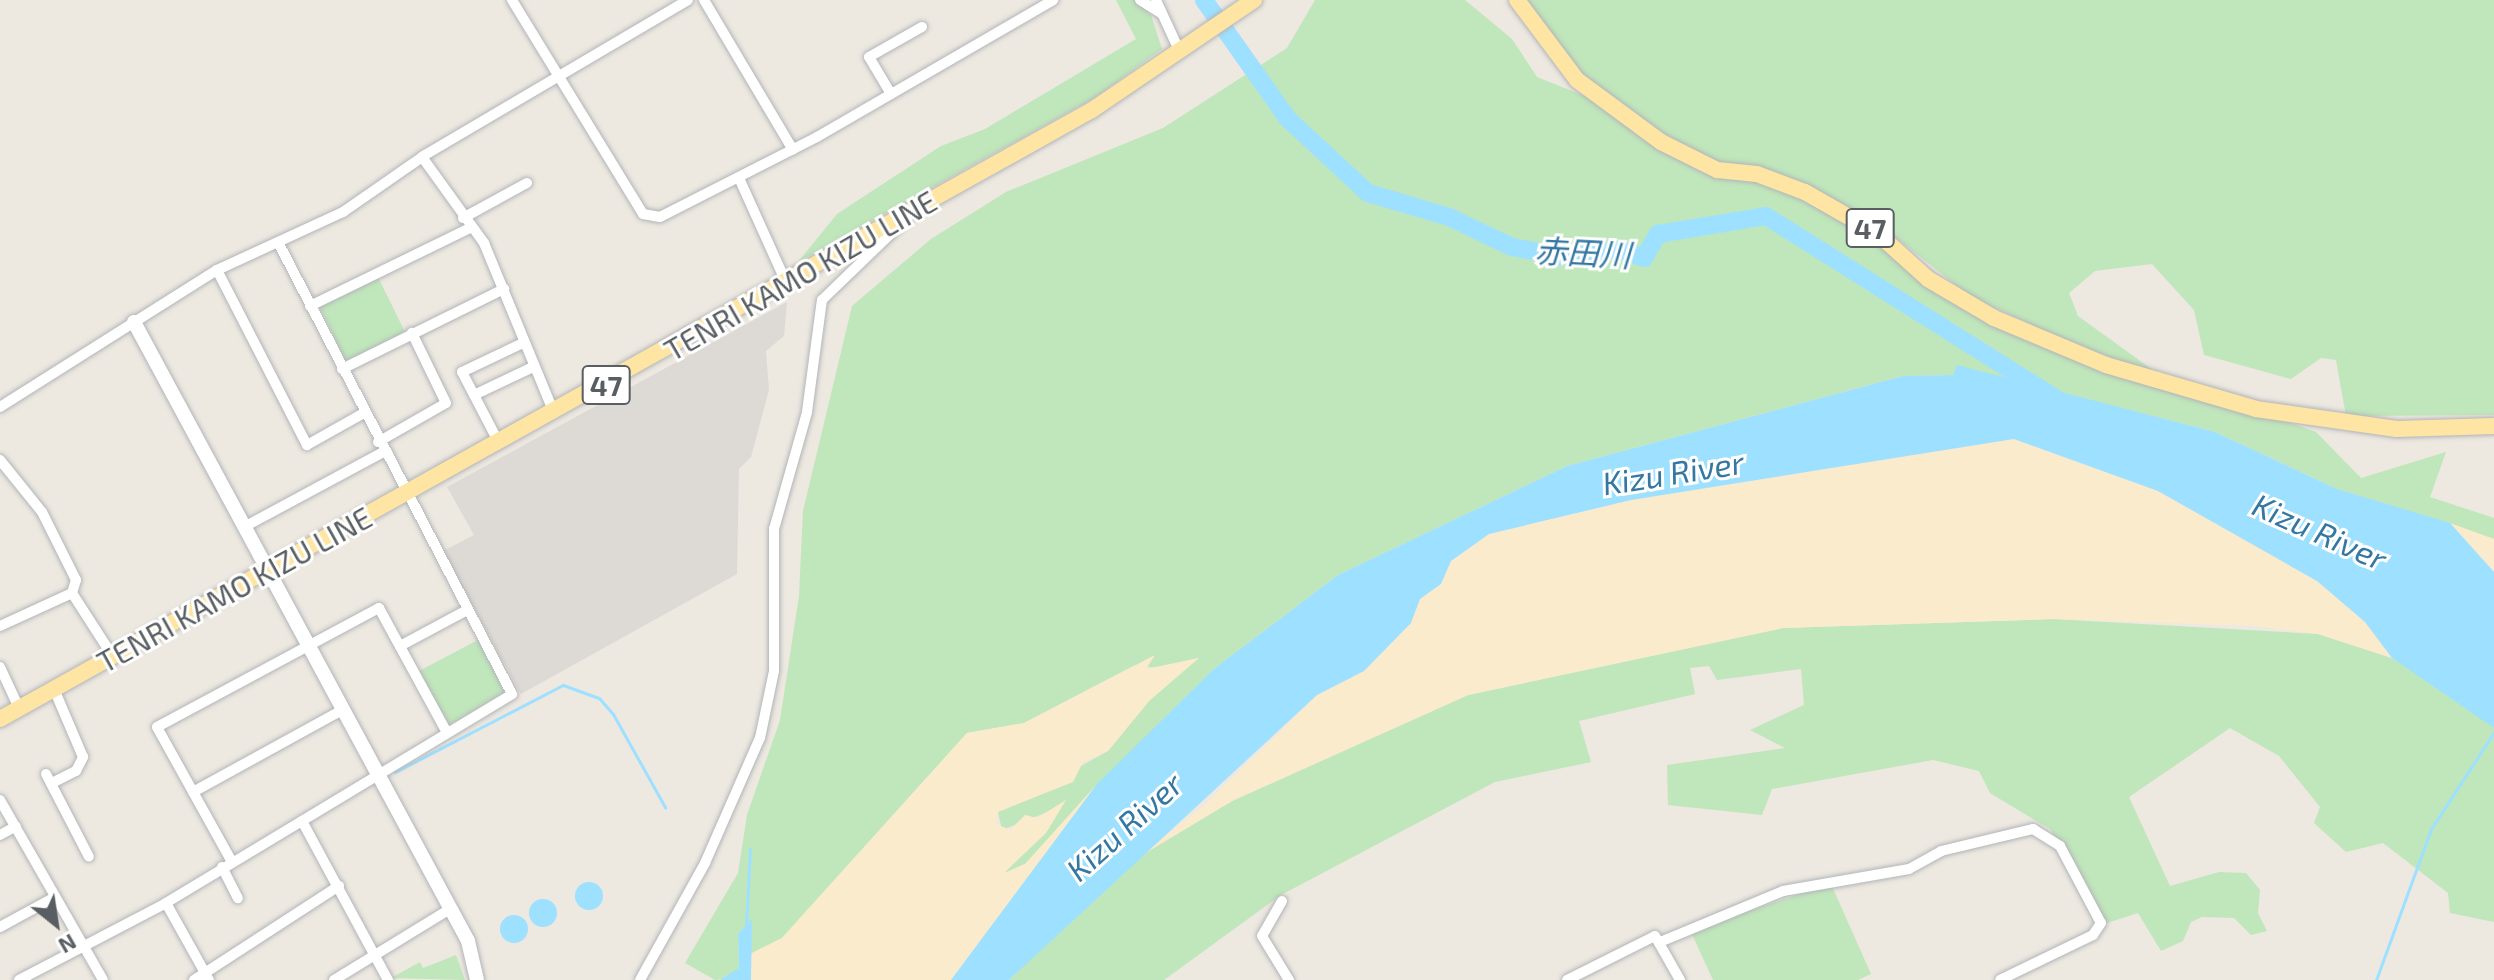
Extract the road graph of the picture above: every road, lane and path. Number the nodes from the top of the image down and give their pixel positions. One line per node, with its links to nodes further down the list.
1 (512, 0): 12 (street)
2 (688, 0): 12 (street)
3 (704, 0): 14 (street)
4 (1053, 0): 13 (street)
5 (1140, 0): 9 (street)
6 (1156, 0): 9 (street)
7 (1254, 0): 11 (main road, TENRI KAMO KIZU LINE / 47)
8 (1517, 0): 34 (main road, 47)
9 (1161, 13): 11 (street)
10 (922, 27): 13 (street)
11 (1178, 48): 18 (main road, TENRI KAMO KIZU LINE / 47)
12 (563, 79): 15 (street); 16 (street)
13 (891, 94): 14 (street)
14 (793, 150): 16 (street)
15 (422, 157): 19 (street); 20 (street)
16 (739, 178): 22 (street)
17 (527, 183): 19 (street)
18 (909, 212): 22 (main road, TENRI KAMO KIZU LINE / 47); 78 (street)
19 (467, 223): 23 (street); 24 (street)
20 (278, 242): 21 (street); 24 (street)
21 (217, 270): 25 (street); 32 (street)
22 (785, 280): 33 (main road, TENRI KAMO KIZU LINE / 47)
23 (504, 289): 26 (street); 27 (street)
24 (310, 306): 29 (street)
25 (134, 322): 31 (street); 39 (street)
26 (412, 333): 29 (street); 36 (street)
27 (523, 343): 28 (street); 30 (street)
28 (533, 367): 30 (street); 33 (street)
29 (342, 369): 32 (street)
30 (474, 395): 35 (street)
31 (0, 407)
32 (364, 413): 36 (street)
33 (554, 413): 35 (main road, TENRI KAMO KIZU LINE / 47)
34 (2494, 426)
35 (499, 443): 38 (main road, TENRI KAMO KIZU LINE / 47)
36 (381, 447): 38 (street); 39 (street)
37 (0, 460): 41 (street)
38 (405, 494): 40 (main road, TENRI KAMO KIZU LINE / 47); 42 (street)
39 (244, 527): 40 (street)
40 (267, 571): 45 (street); 46 (main road, TENRI KAMO KIZU LINE / 47)
41 (72, 593): 43 (street); 46 (street)
42 (467, 610): 44 (street); 52 (street)
43 (0, 626)
44 (400, 646): 45 (street); 52 (street)
45 (308, 647): 50 (street); 54 (street)
46 (112, 655): 48 (main road, TENRI KAMO KIZU LINE / 47)
47 (0, 667): 49 (street)
48 (54, 689): 49 (main road, TENRI KAMO KIZU LINE / 47); 59 (street)
49 (19, 708): 51 (main road, TENRI KAMO KIZU LINE / 47)
50 (342, 710): 53 (street); 54 (street)
51 (0, 719)
52 (446, 731): 53 (street)
53 (375, 772): 56 (street); 66 (street)
54 (193, 792): 60 (street)
55 (0, 800): 57 (street)
56 (302, 821): 60 (street); 61 (street)
57 (16, 826): 58 (street); 62 (street)
58 (0, 835)
59 (89, 857)
60 (227, 864): 63 (street); 65 (street)
61 (339, 886): 70 (street); 71 (street)
62 (55, 897): 67 (street); 69 (street)
63 (238, 898)
64 (1282, 901): 79 (street)
65 (166, 903): 69 (street); 71 (street)
66 (450, 909): 70 (street); 77 (street)
67 (0, 927)
68 (1660, 942): 80 (street); 81 (street); 82 (street)
69 (81, 943): 72 (street); 73 (street)
70 (376, 953): 75 (street); 76 (street)
71 (207, 977): 74 (street)
72 (19, 980)
73 (103, 980)
74 (194, 980)
75 (334, 980)
76 (388, 980)
77 (477, 980)
78 (640, 980)
79 (1289, 980)
80 (1567, 980)
81 (1680, 980)
82 (2000, 980)

